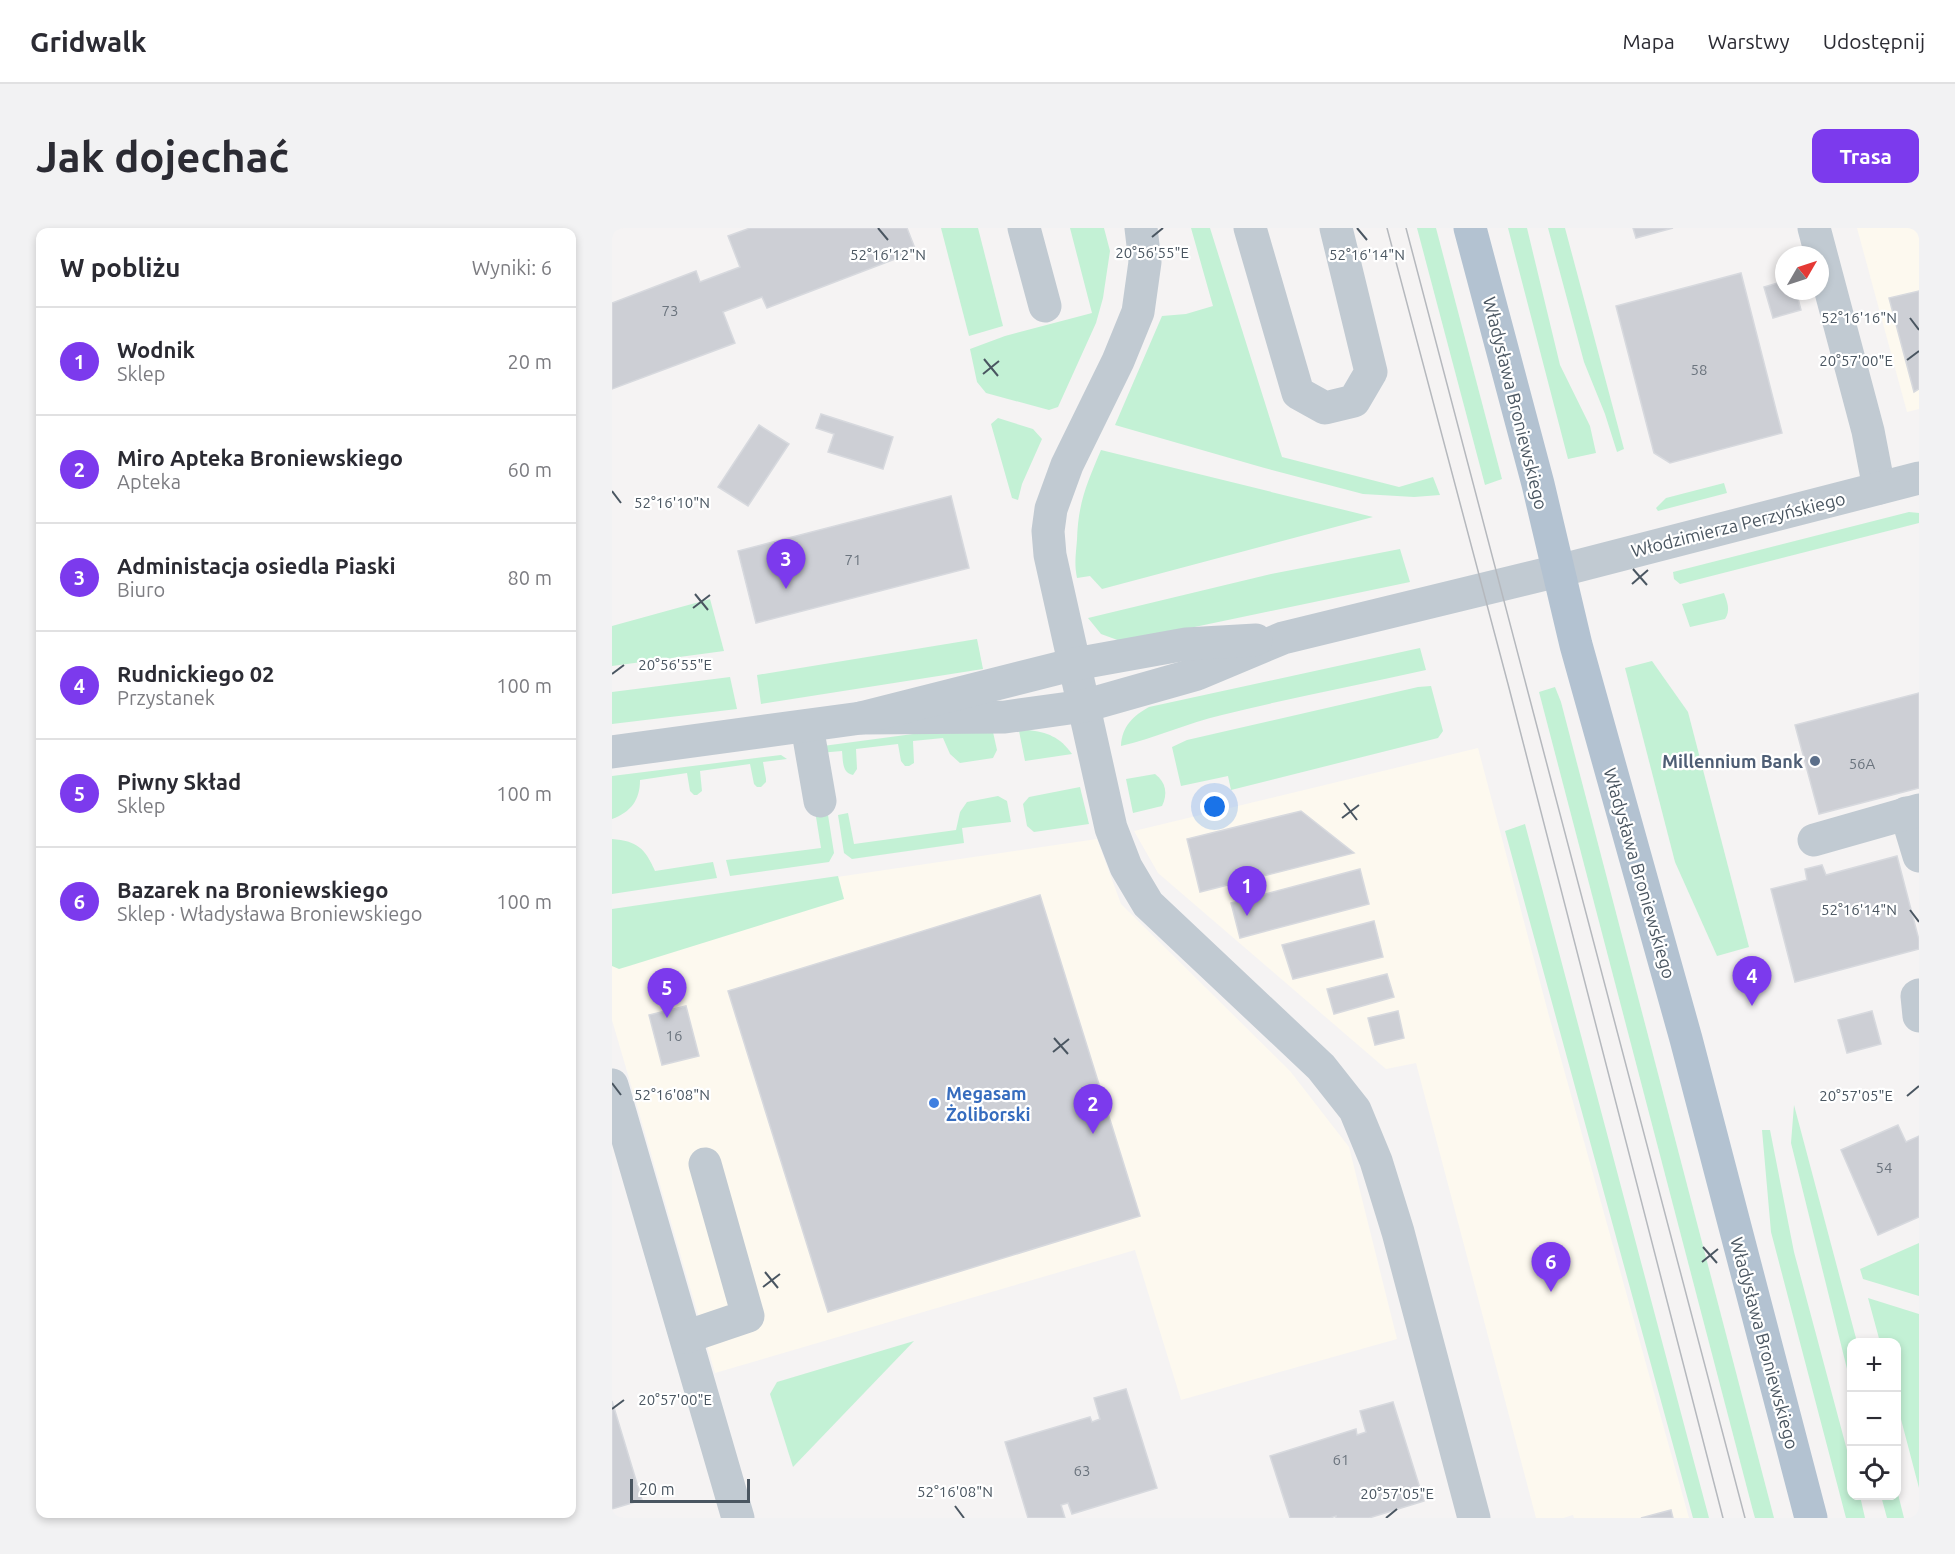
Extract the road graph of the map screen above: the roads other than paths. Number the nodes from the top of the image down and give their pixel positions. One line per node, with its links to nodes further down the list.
1 (1024, 228): 7 (street)
2 (1141, 228): 12 (street)
3 (1250, 228): 4 (street)
4 (1336, 228)
5 (1470, 228): 10 (main road, Władysława Broniewskiego)
6 (1814, 228): 9 (street)
7 (1045, 306)
8 (1919, 478): 9 (street, Włodzimierza Perzyńskiego)
9 (1879, 488): 10 (street, Włodzimierza Perzyńskiego)
10 (1558, 571): 11 (street, Włodzimierza Perzyńskiego); 28 (main road, Władysława Broniewskiego)
11 (1283, 638): 12 (street); 13 (street)
12 (1074, 664): 13 (street); 14 (street)
13 (1084, 706): 14 (street); 27 (street)
14 (861, 718): 15 (street)
15 (807, 726): 16 (street); 17 (street)
16 (612, 752)
17 (820, 801)
18 (1912, 811): 19 (street); 20 (street)
19 (1814, 840)
20 (1919, 856)
21 (1919, 995): 22 (street)
22 (1919, 1016)
23 (612, 1085): 25 (street)
24 (705, 1164): 25 (street)
25 (686, 1337): 26 (street)
26 (738, 1518)
27 (1474, 1518)
28 (1811, 1518)

